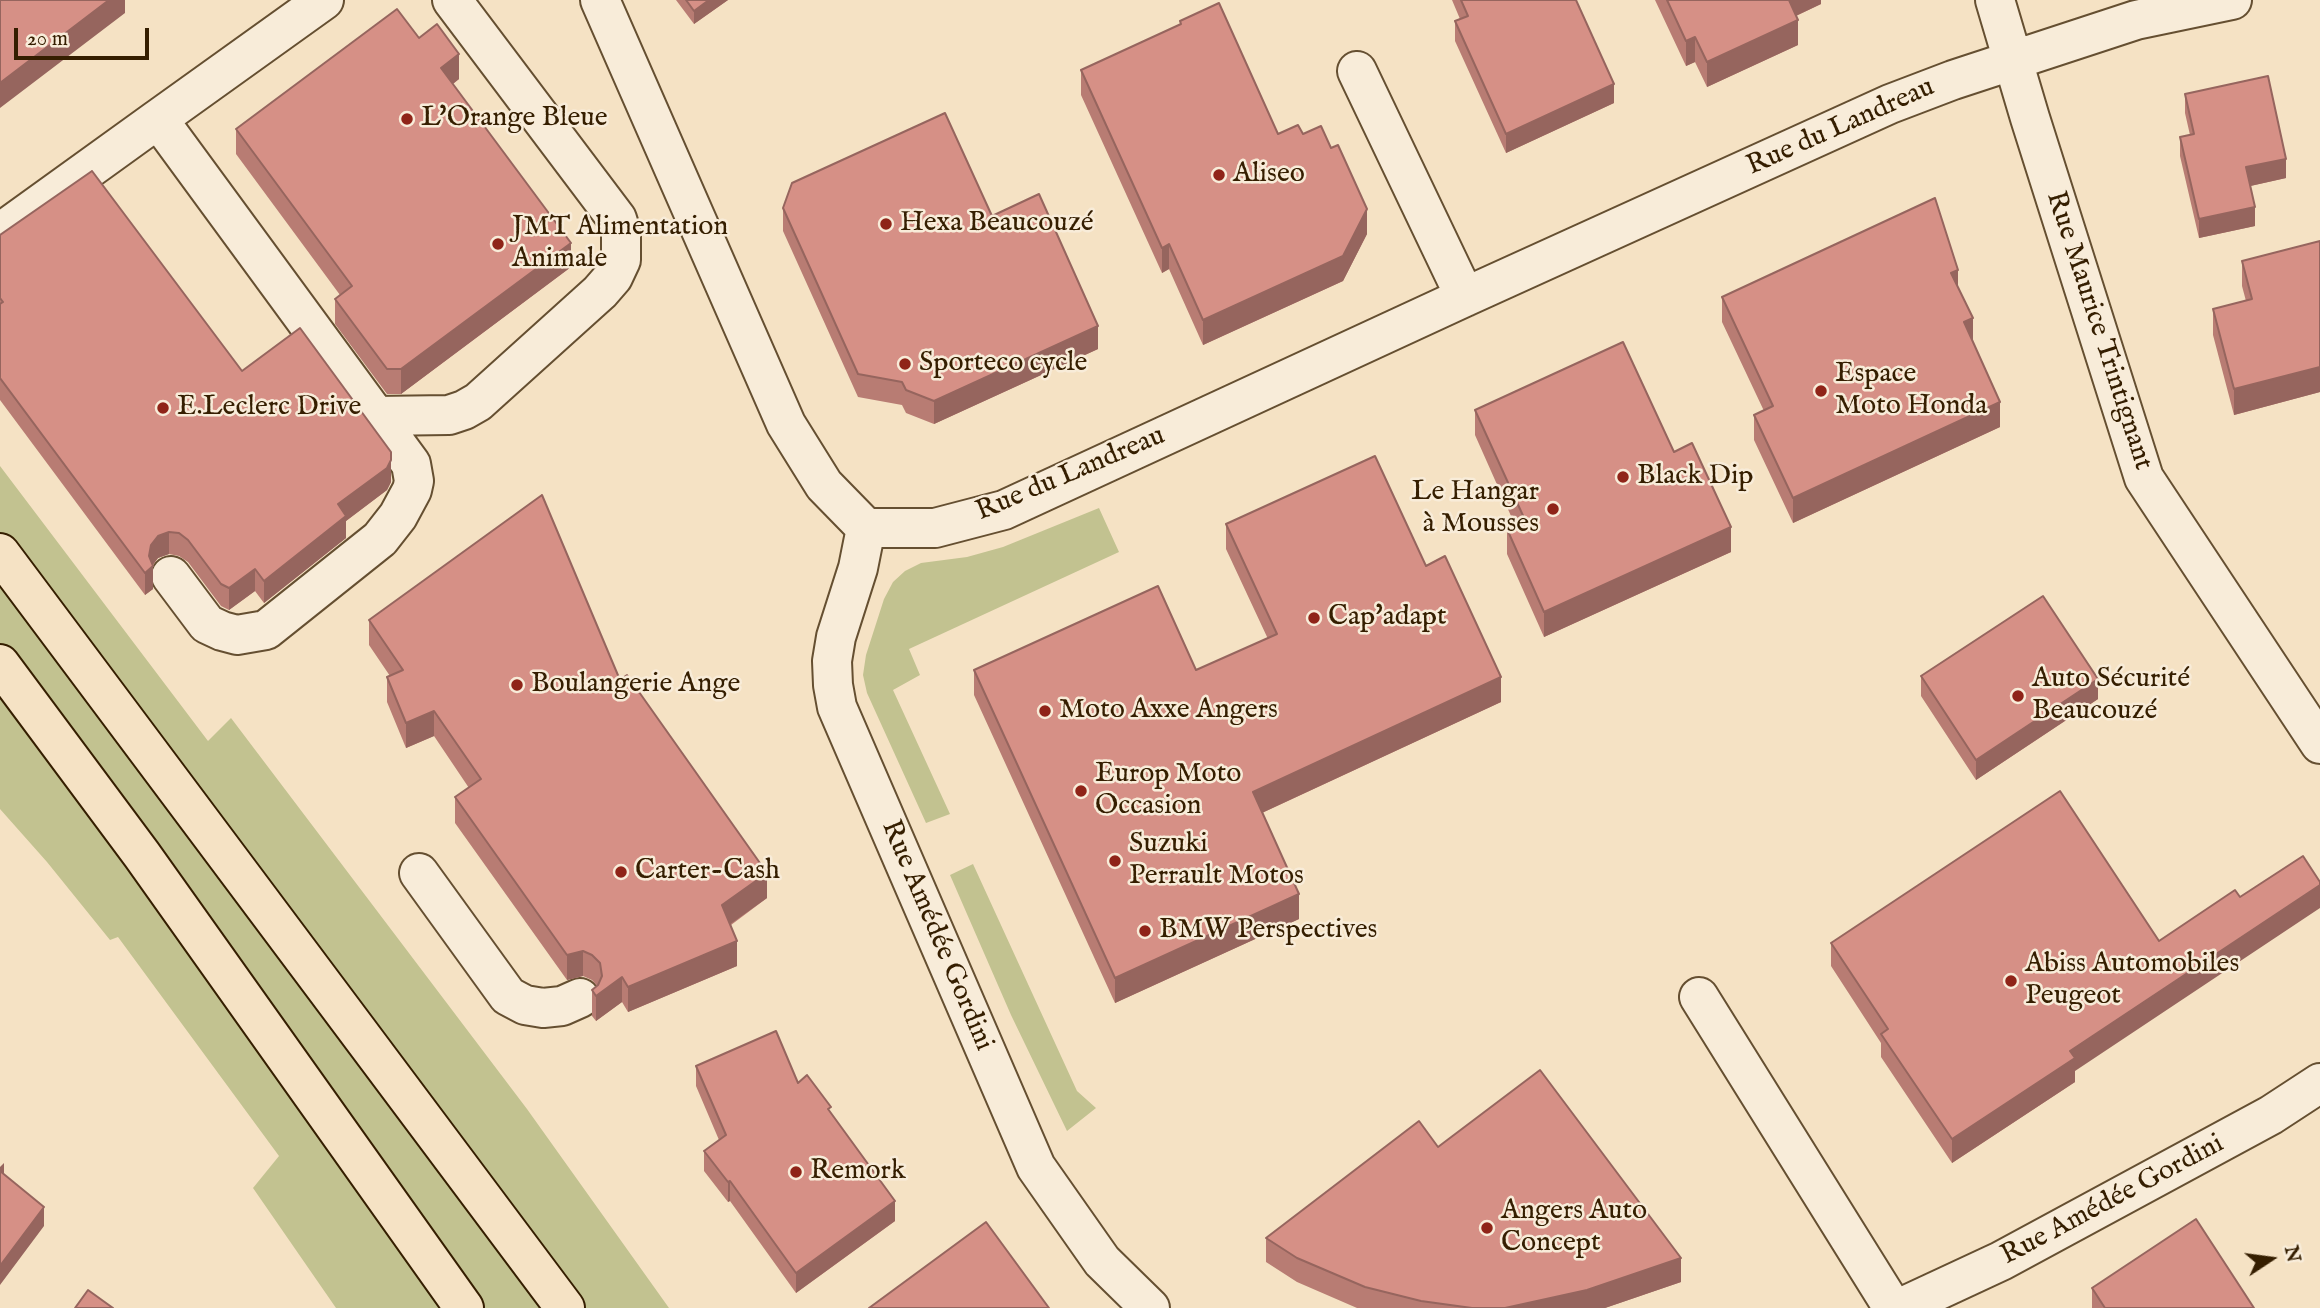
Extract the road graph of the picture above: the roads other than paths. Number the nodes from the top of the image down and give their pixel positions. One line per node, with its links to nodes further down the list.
1 (324, 0): 8 (street)
2 (452, 0): 11 (street)
3 (600, 0): 12 (street)
4 (1995, 0): 6 (street, Rue Maurice Trintignant)
5 (2232, 0): 6 (street, Rue du Landreau)
6 (2013, 60): 10 (street, Rue du Landreau); 16 (street, Rue Maurice Trintignant)
7 (1357, 71): 10 (street)
8 (158, 119): 9 (street); 11 (street)
9 (0, 233)
10 (1465, 297): 12 (street, Rue du Landreau)
11 (376, 416): 14 (street)
12 (866, 528): 23 (street, Rue Amédée Gordini)
13 (0, 553): 22 (highway)
14 (171, 576)
15 (0, 664): 21 (highway)
16 (2320, 744)
17 (419, 873): 18 (street)
18 (580, 998)
19 (1699, 998): 24 (street)
20 (2320, 1083): 25 (street, Rue Amédée Gordini)
21 (464, 1308)
22 (565, 1308)
23 (1150, 1308)
24 (1893, 1308)
25 (1900, 1308)

